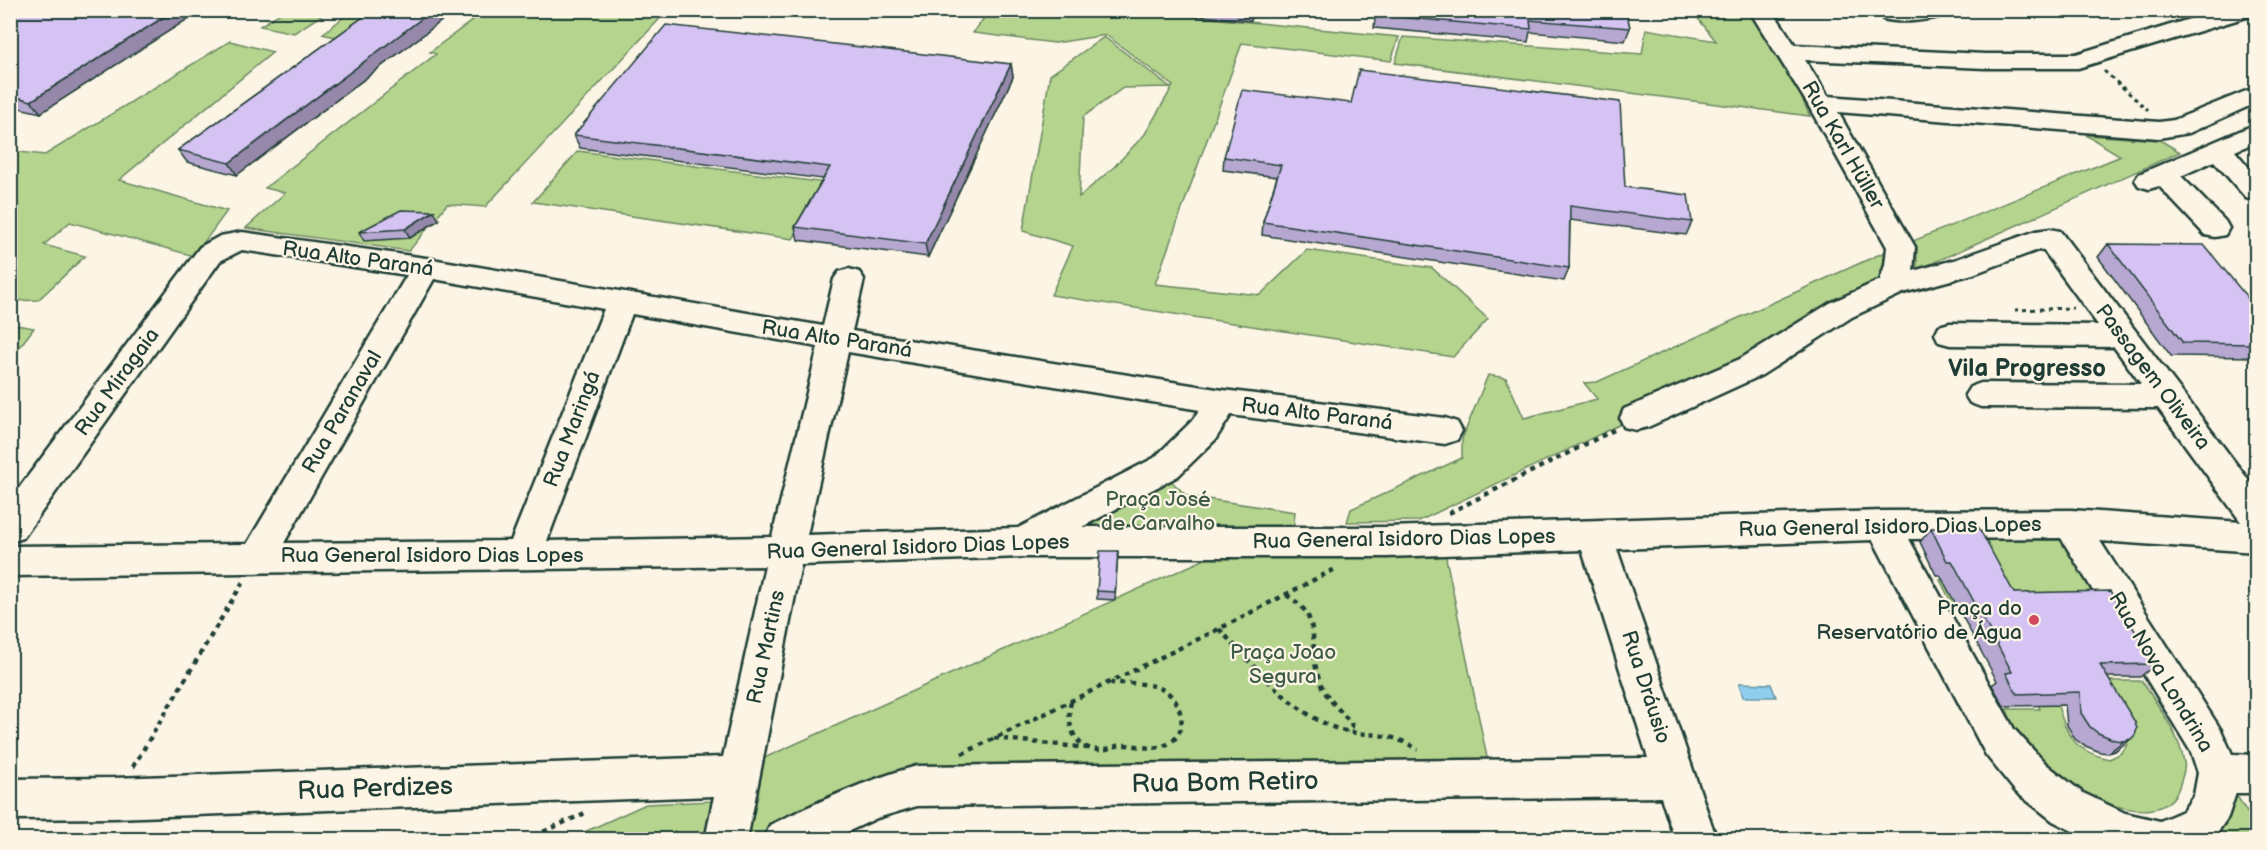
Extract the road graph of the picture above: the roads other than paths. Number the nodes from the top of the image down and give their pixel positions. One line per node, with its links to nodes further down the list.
1 (1761, 10): 5 (street, Rua Karl Hüller)
2 (1940, 10): 4 (street)
3 (2245, 10): 5 (street)
4 (1891, 14)
5 (1788, 52): 6 (street, Rua Karl Hüller)
6 (1820, 103): 8 (street); 16 (street, Rua Karl Hüller)
7 (2251, 104): 8 (street)
8 (2171, 129): 10 (street)
9 (2256, 132): 10 (street)
10 (2206, 154): 11 (street); 12 (street)
11 (2256, 192)
12 (2215, 228)
13 (230, 243): 14 (street, Rua Alto Paraná); 29 (street, Rua Miragaia)
14 (426, 268): 17 (street, Rua Alto Paraná); 35 (street, Rua Paranaval)
15 (849, 279): 20 (street, Rua Martins)
16 (1893, 286): 19 (street, Passagem Oliveira); 24 (street)
17 (622, 302): 20 (street, Rua Alto Paraná); 34 (street, Rua Maringá)
18 (1950, 334): 19 (street)
19 (2123, 336): 22 (street, Passagem Oliveira)
20 (835, 339): 23 (street, Rua Alto Paraná); 33 (street, Rua Martins)
21 (1981, 395): 22 (street)
22 (2168, 396): 26 (street, Passagem Oliveira)
23 (1223, 402): 25 (street, Rua Alto Paraná); 32 (street)
24 (1636, 418)
25 (1445, 431)
26 (2256, 516)
27 (2071, 524): 28 (street, Rua General Isidoro Dias Lopes); 31 (street, Rua General Isidoro Dias Lopes); 37 (street, Rua Nova Londrina)
28 (1883, 525): 30 (street, Rua General Isidoro Dias Lopes); 44 (street)
29 (10, 528)
30 (1596, 536): 32 (street, Rua General Isidoro Dias Lopes); 39 (street, Rua Dráusio)
31 (2256, 538)
32 (1022, 542): 33 (street, Rua General Isidoro Dias Lopes)
33 (786, 551): 34 (street, Rua General Isidoro Dias Lopes); 38 (street, Rua Martins)
34 (523, 556): 35 (street, Rua General Isidoro Dias Lopes)
35 (258, 557): 36 (street, Rua General Isidoro Dias Lopes)
36 (10, 561)
37 (2238, 774): 45 (street, Rua Nova Londrina)
38 (739, 776): 40 (street, Rua Perdizes); 41 (street, Rua Martins)
39 (1676, 777): 42 (street, Rua Bom Retiro); 43 (street, Rua Dráusio)
40 (10, 799)
41 (726, 840)
42 (785, 840)
43 (1696, 840)
44 (2157, 840)
45 (2164, 840)

